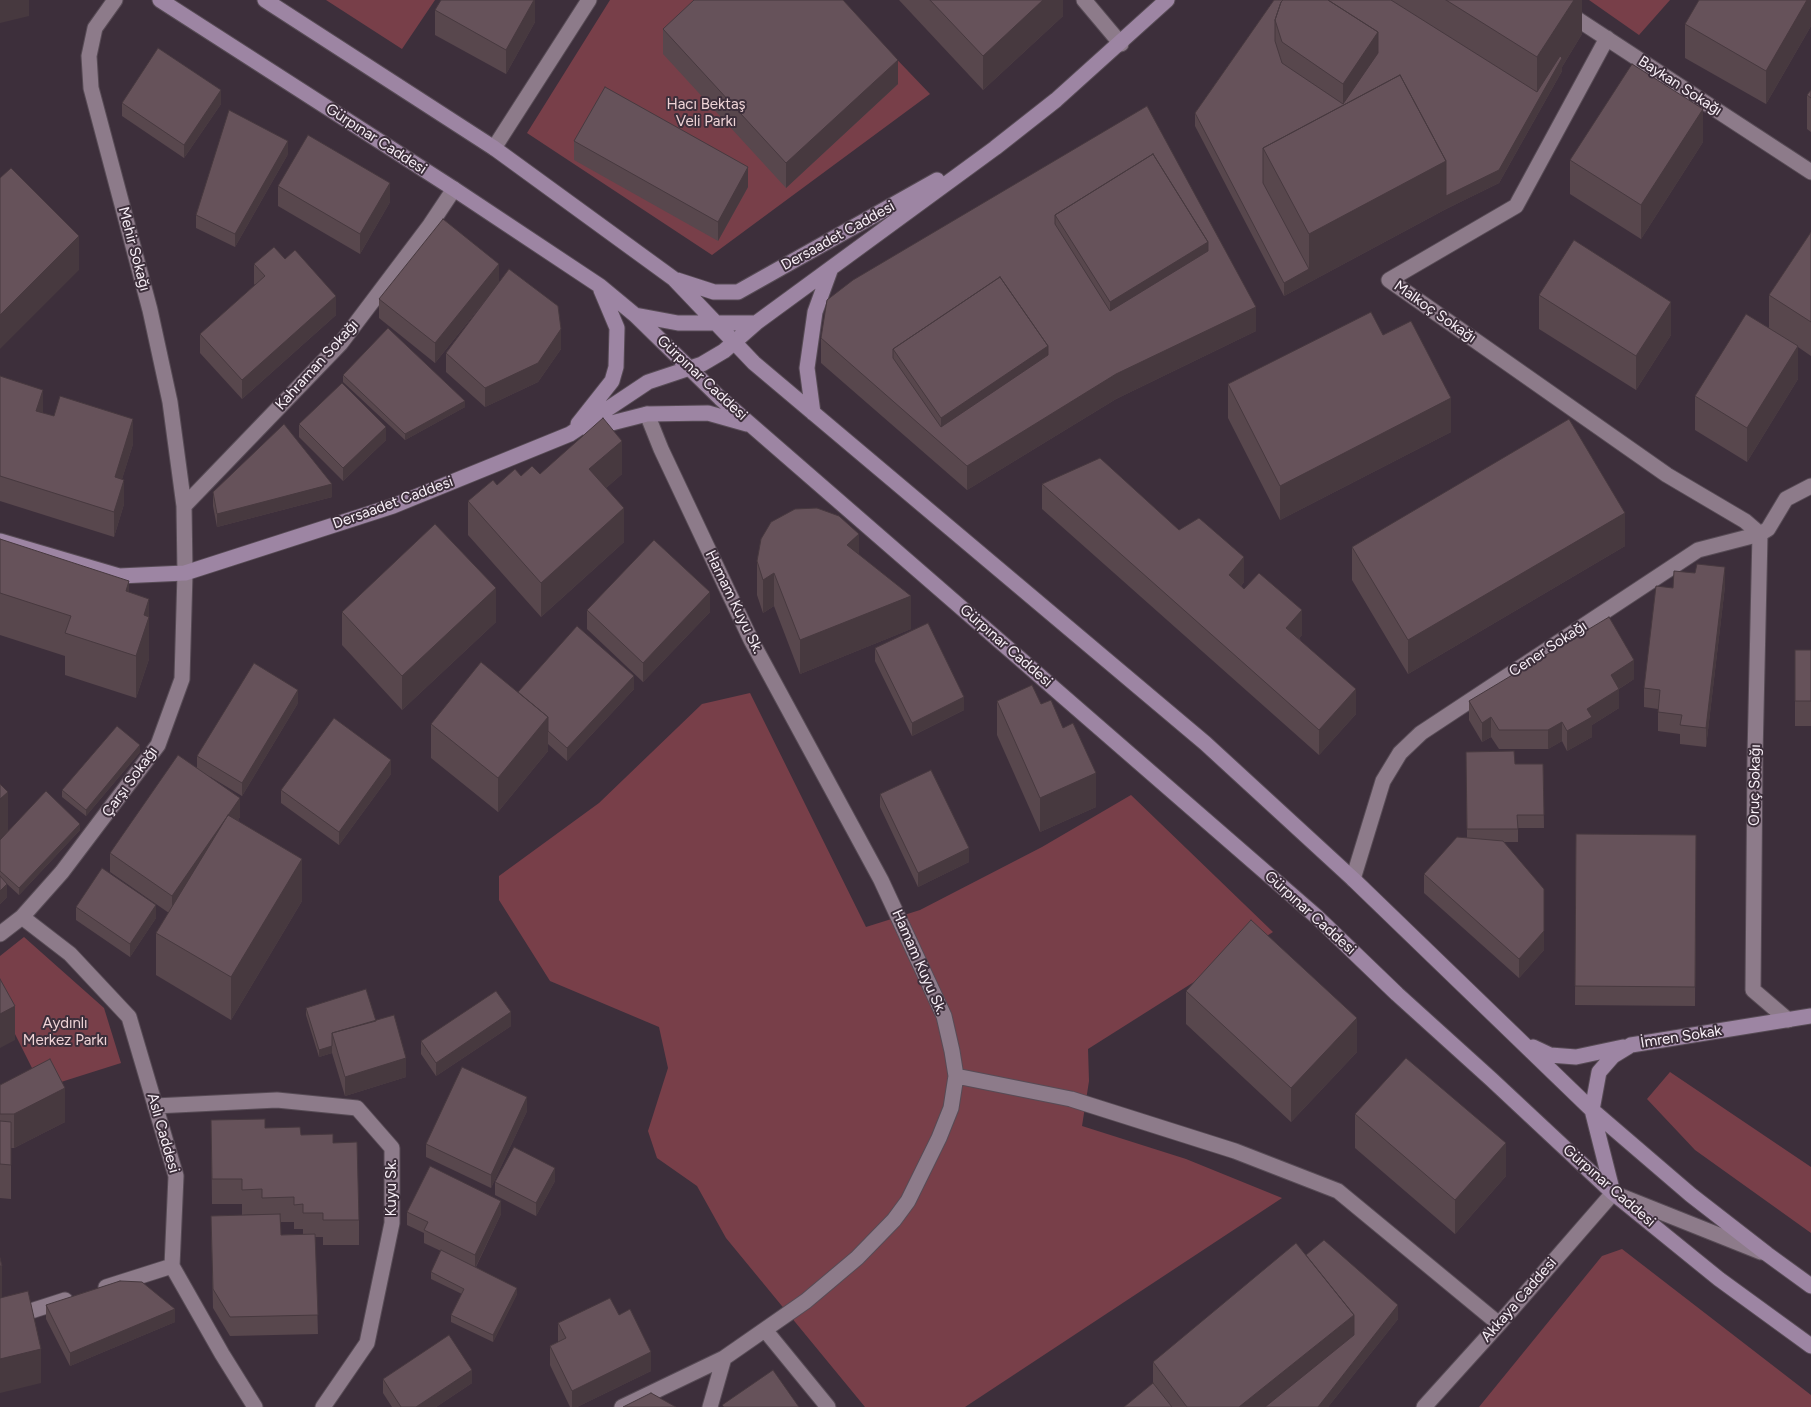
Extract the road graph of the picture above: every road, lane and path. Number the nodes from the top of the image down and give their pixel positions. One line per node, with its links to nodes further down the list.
1 (115, 0): 27 (street, Mehir Sokağı)
2 (160, 0): 13 (main road, Gürpınar Caddesi)
3 (265, 0): 10 (main road)
4 (589, 0): 10 (street)
5 (1084, 0): 9 (street)
6 (1167, 0): 9 (main road, Dersaadet Caddesi)
7 (1548, 0): 8 (street, Baykan Sokağı)
8 (1607, 38): 12 (street, Baykan Sokağı); 28 (street, Malkoç Sokağı)
9 (1121, 44): 11 (main road, Dersaadet Caddesi)
10 (494, 148): 15 (main road)
11 (995, 148): 14 (main road, Dersaadet Caddesi); 15 (main road, Dersaadet Caddesi)
12 (1811, 172)
13 (454, 189): 16 (main road, Gürpınar Caddesi); 27 (street, Kahraman Sokağı)
14 (831, 268): 19 (main road, Dersaadet Caddesi); 22 (main road)
15 (674, 279): 18 (main road)
16 (600, 286): 17 (main road, Gürpınar Caddesi); 25 (main road)
17 (635, 315): 18 (main road); 21 (main road, Gürpınar Caddesi)
18 (715, 323): 19 (main road); 20 (main road)
19 (756, 323): 20 (main road, Dersaadet Caddesi)
20 (734, 342): 21 (main road, Dersaadet Caddesi); 22 (main road)
21 (690, 368): 24 (main road, Gürpınar Caddesi); 25 (main road, Dersaadet Caddesi)
22 (813, 413): 31 (main road)
23 (647, 414): 24 (main road); 25 (main road); 38 (street, Hamam Kuyu Sk.)
24 (752, 425): 41 (main road, Gürpınar Caddesi)
25 (570, 434): 30 (main road, Dersaadet Caddesi)
26 (1811, 486): 28 (street)
27 (184, 506): 30 (street, Çarşı Sokağı)
28 (1760, 534): 31 (street, Cener Sokağı); 35 (street, Oruç Sokağı)
29 (0, 541): 30 (main road, Dersaadet Caddesi)
30 (186, 573): 32 (street, Çarşı Sokağı)
31 (1353, 879): 36 (main road)
32 (22, 916): 33 (street, Çarşı Sokağı); 39 (street, Aslı Caddesi)
33 (0, 934)
34 (1811, 1016): 35 (main road, İmren Sokak)
35 (1788, 1020): 37 (main road, İmren Sokak)
36 (1521, 1042): 37 (main road); 40 (main road)
37 (1631, 1045): 40 (main road, İmren Sokak)
38 (956, 1076): 46 (street); 47 (street, Hamam Kuyu Sk.)
39 (155, 1106): 43 (street, Aslı Caddesi); 51 (street, Kuyu Sk.)
40 (1592, 1110): 41 (main road); 42 (main road)
41 (1612, 1193): 42 (street); 46 (street, Akkaya Caddesi); 48 (main road, Gürpınar Caddesi)
42 (1766, 1254): 44 (main road)
43 (172, 1266): 45 (street); 50 (street)
44 (1811, 1286)
45 (0, 1321)
46 (1499, 1324): 55 (street, Akkaya Caddesi)
47 (765, 1330): 49 (street, Hamam Kuyu Sk.); 54 (street)
48 (1811, 1346)
49 (724, 1358): 52 (street, Hamam Kuyu Sk.); 53 (street)
50 (255, 1407)
51 (323, 1407)
52 (622, 1407)
53 (710, 1407)
54 (828, 1407)
55 (1424, 1407)

